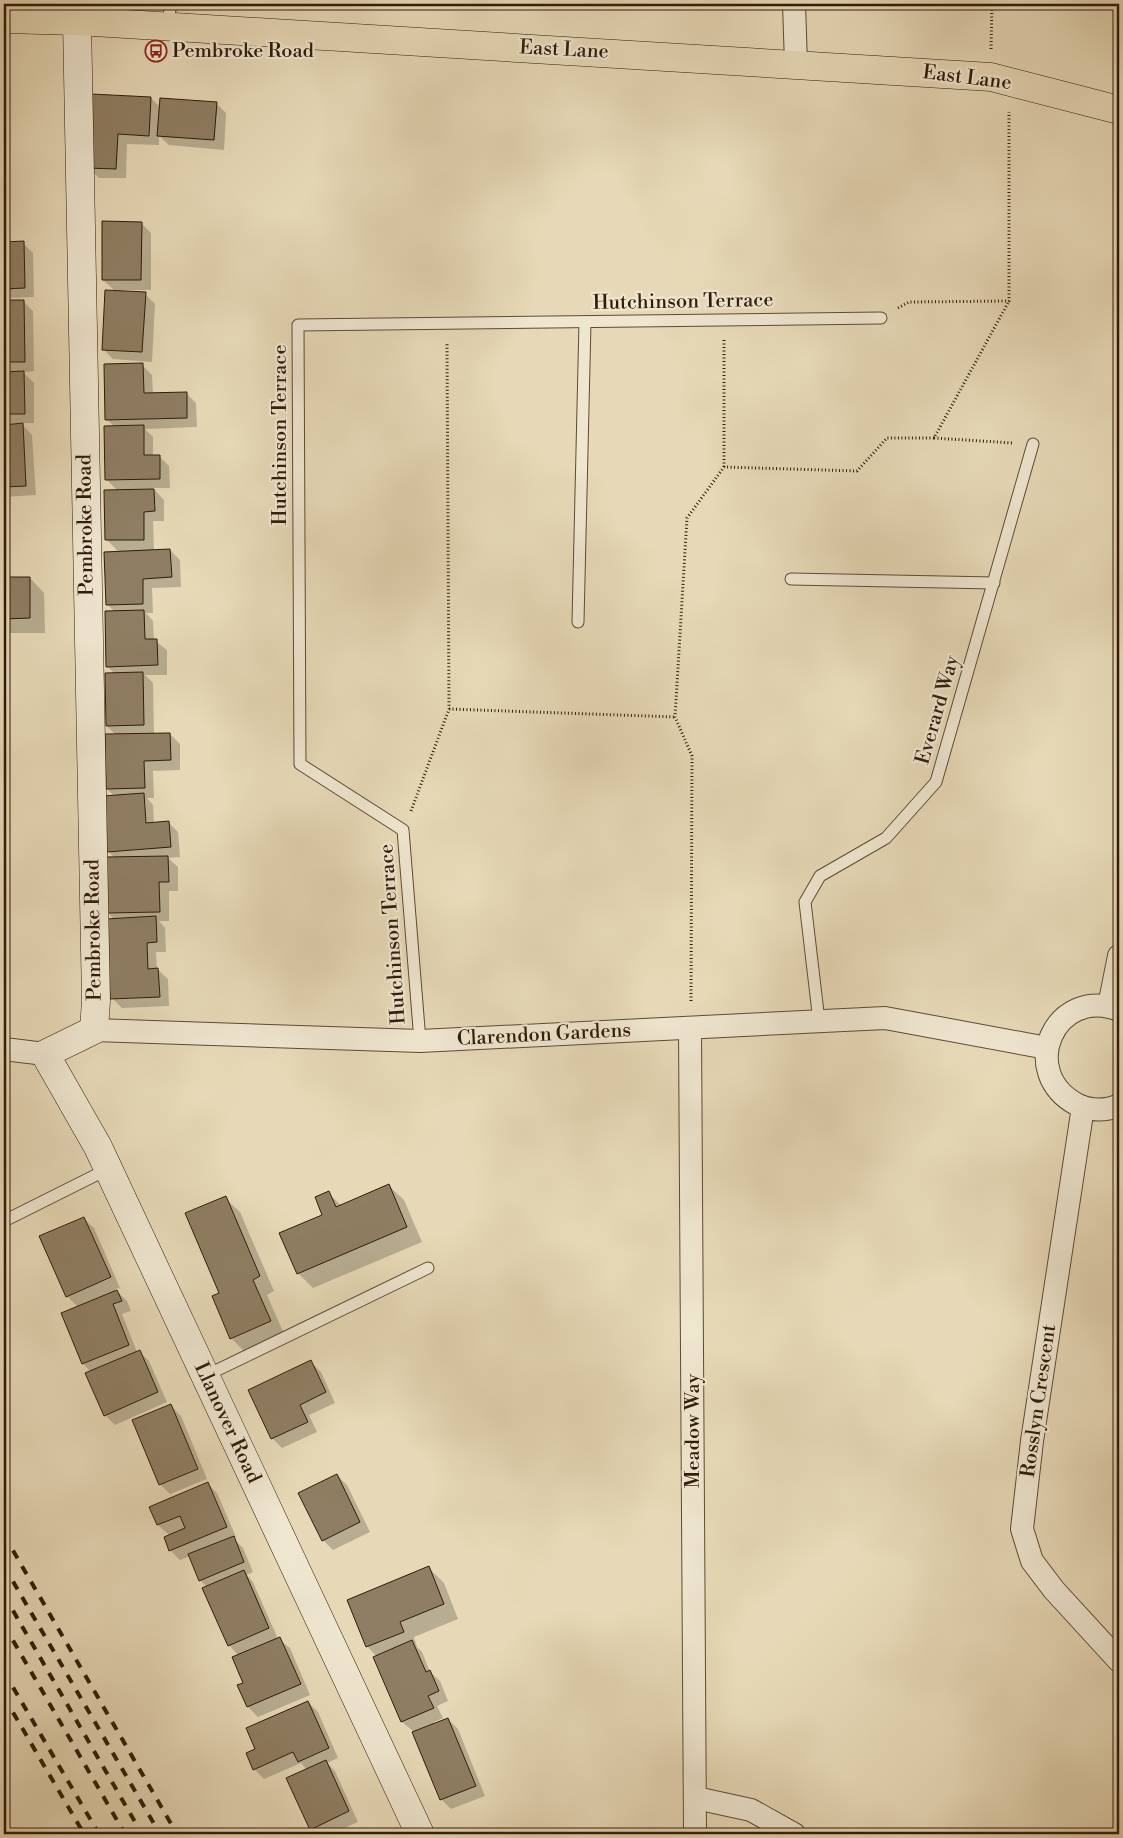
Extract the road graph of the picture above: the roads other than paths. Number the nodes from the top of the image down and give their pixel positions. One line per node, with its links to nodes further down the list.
1 (794, 4): 5 (street)
2 (169, 15): 4 (main road, East Lane); 5 (main road, East Lane)
3 (4, 19): 4 (main road, East Lane)
4 (77, 21): 17 (street, Pembroke Road)
5 (796, 64): 6 (main road, East Lane)
6 (1119, 110)
7 (881, 318): 8 (lane, Hutchinson Terrace)
8 (585, 322): 12 (lane); 18 (lane, Hutchinson Terrace)
9 (1033, 444): 11 (lane, Everard Way)
10 (791, 579): 11 (lane)
11 (994, 583): 15 (lane, Everard Way)
12 (578, 622)
13 (1119, 956): 14 (street)
14 (1114, 1008): 19 (street)
15 (819, 1022): 16 (street, Clarendon Gardens); 19 (street, Clarendon Gardens)
16 (690, 1029): 18 (street, Clarendon Gardens); 29 (street, Meadow Way)
17 (94, 1030): 18 (street, Clarendon Gardens); 21 (street, Clarendon Gardens)
18 (420, 1041)
19 (1047, 1048): 23 (street)
20 (4, 1049): 21 (street)
21 (45, 1054): 24 (street, Llanover Road)
22 (1119, 1105): 23 (street)
23 (1083, 1108): 28 (street, Rosslyn Crescent)
24 (108, 1169): 25 (lane); 27 (street, Llanover Road)
25 (4, 1221)
26 (428, 1268): 27 (lane)
27 (205, 1376): 30 (street, Llanover Road)
28 (1119, 1662)
29 (696, 1798): 31 (street, Meadow Way); 32 (street)
30 (420, 1834)
31 (695, 1834)
32 (794, 1834)

